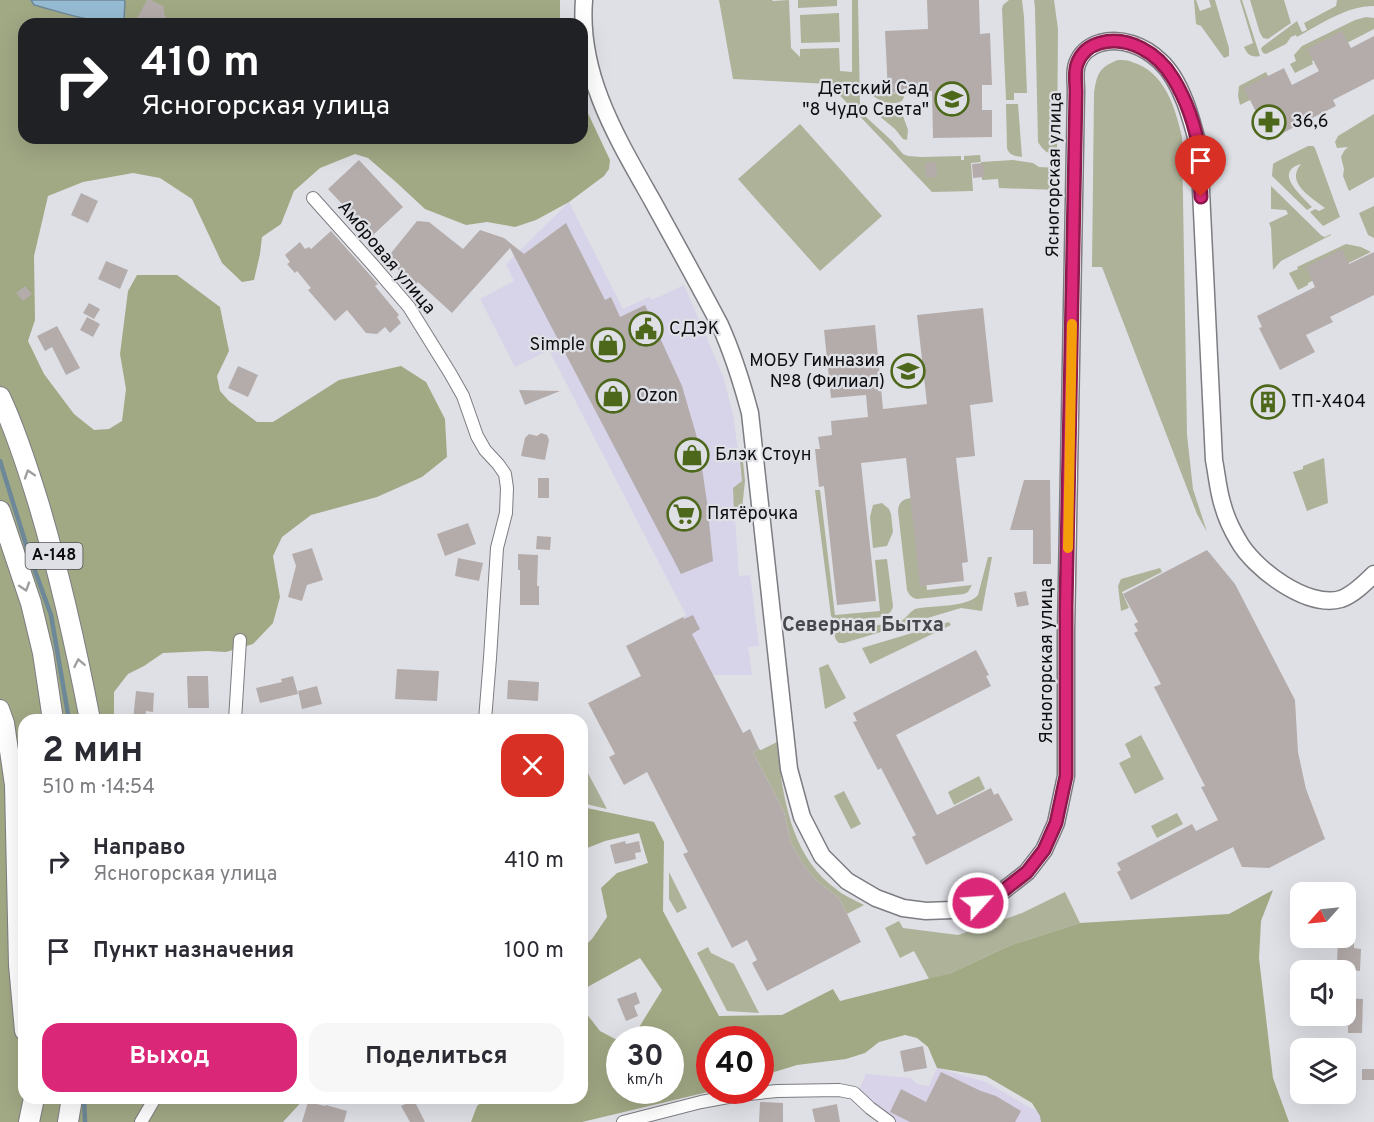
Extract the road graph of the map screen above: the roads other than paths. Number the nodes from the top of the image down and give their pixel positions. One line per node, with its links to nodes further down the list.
1 (584, 0): 2 (street, Ясногорская улица)
2 (582, 18)
3 (588, 58): 7 (street, Ясногорская улица)
4 (313, 198): 13 (street, Амбровая улица)
5 (0, 397): 11 (main road, А-148, one-way to 5)
6 (0, 511): 10 (main road, А-148, one-way to 10)
7 (1374, 574)
8 (240, 640): 12 (street)
9 (0, 709): 14 (main road)
10 (52, 714)
11 (89, 714)
12 (235, 714)
13 (485, 714)
14 (18, 965)
15 (34, 1104): 19 (main road)
16 (36, 1104): 20 (main road)
17 (71, 1104): 21 (main road)
18 (152, 1104): 22 (street)
19 (29, 1122)
20 (41, 1122)
21 (68, 1122)
22 (141, 1122)
23 (623, 1122): 24 (street)
24 (889, 1122)

